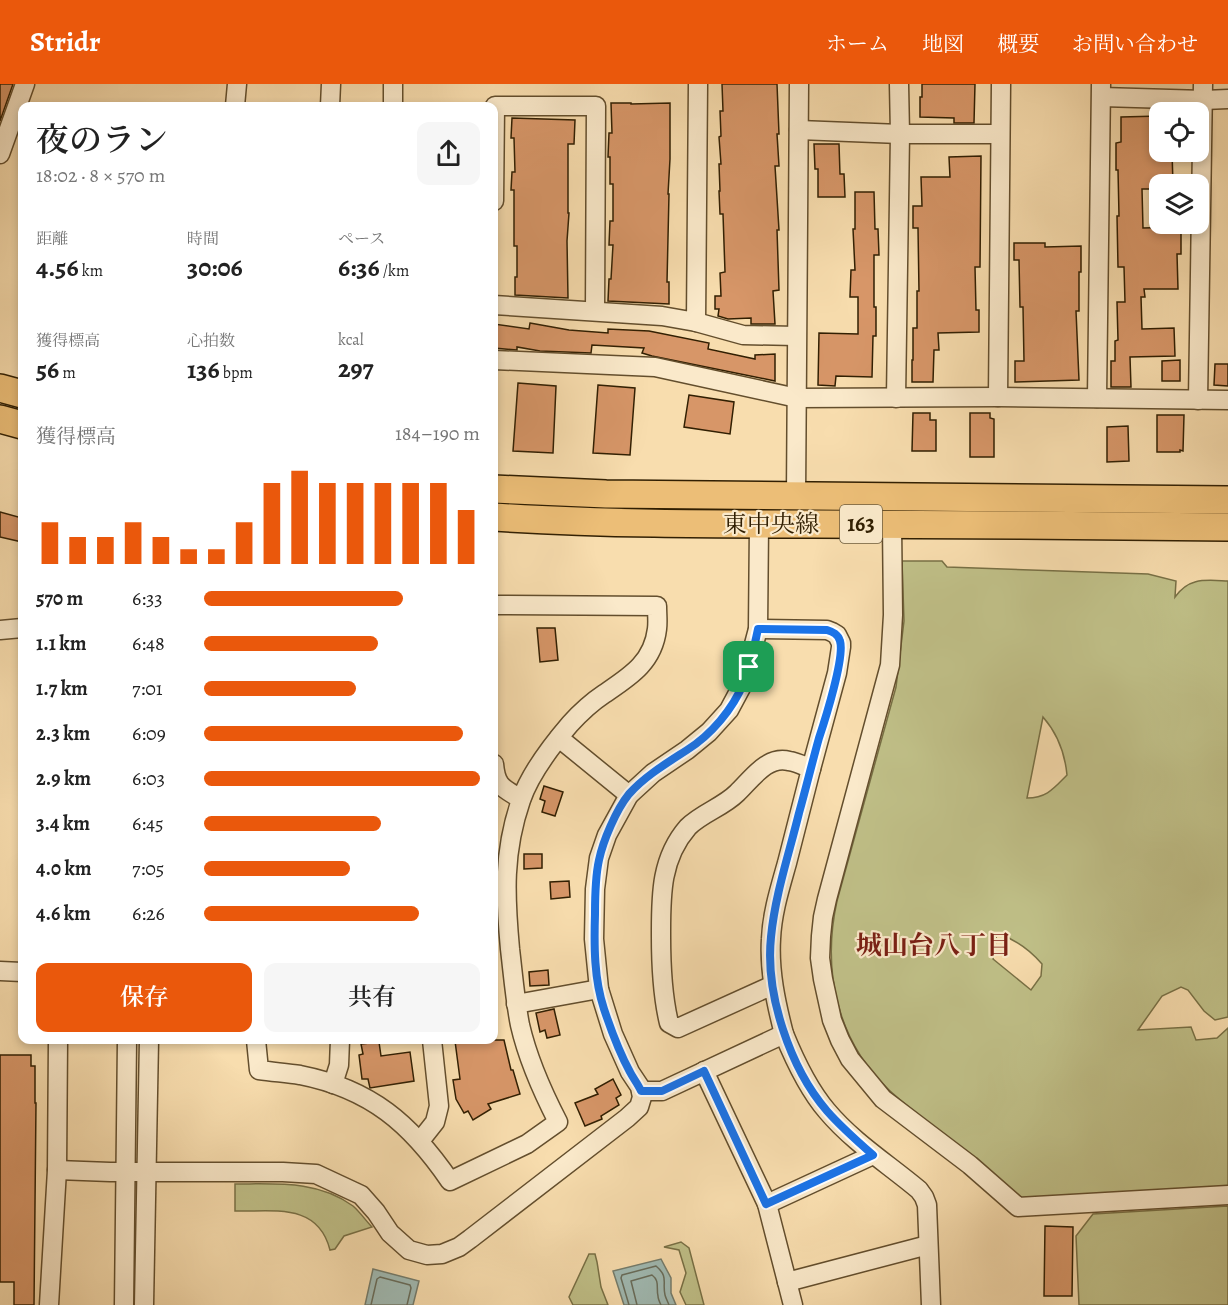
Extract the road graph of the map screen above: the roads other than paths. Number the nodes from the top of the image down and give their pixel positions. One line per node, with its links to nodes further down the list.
1 (25, 84): 12 (street)
2 (237, 84): 13 (street)
3 (330, 84): 14 (street)
4 (393, 84): 15 (street)
5 (698, 84): 24 (street)
6 (799, 84): 18 (street)
7 (899, 84): 19 (street)
8 (1001, 84): 20 (street)
9 (1102, 91): 10 (street); 32 (street)
10 (1203, 92): 11 (street); 33 (street)
11 (1228, 99)
12 (19, 102)
13 (235, 102)
14 (330, 102)
15 (393, 102)
16 (18, 104): 21 (street)
17 (498, 106): 23 (street)
18 (799, 130): 19 (street); 25 (street)
19 (900, 134): 20 (street); 31 (street)
20 (1000, 134): 29 (street)
21 (0, 154)
22 (498, 305): 23 (street)
23 (595, 311): 24 (street)
24 (696, 322): 25 (street)
25 (796, 336): 30 (street)
26 (498, 360): 30 (street)
27 (0, 388): 28 (highway)
28 (18, 392)
29 (998, 397): 31 (street); 32 (street)
30 (797, 398): 31 (street); 38 (street)
31 (896, 398)
32 (1097, 398): 33 (street)
33 (1198, 400): 34 (street)
34 (1228, 400)
35 (0, 418): 36 (highway)
36 (18, 424)
37 (498, 489): 38 (highway, 東中央線 / 163)
38 (796, 496): 39 (highway, 東中央線 / 163)
39 (1228, 500)
40 (498, 517): 41 (highway, 東中央線 / 163)
41 (759, 524): 42 (highway, 東中央線 / 163); 46 (street)
42 (892, 524): 43 (highway, 東中央線 / 163); 74 (street)
43 (1228, 527)
44 (498, 605): 48 (street)
45 (18, 628): 47 (street)
46 (758, 629): 49 (street); 51 (street)
47 (0, 630)
48 (559, 738): 51 (street); 52 (street)
49 (811, 769): 56 (street); 56 (street)
50 (498, 783): 52 (street)
51 (629, 795): 57 (street)
52 (521, 799): 53 (street)
53 (500, 925): 58 (street)
54 (0, 971): 55 (street)
55 (18, 972)
56 (773, 985): 59 (street)
57 (599, 989): 58 (street); 68 (street)
58 (516, 1004): 69 (street)
59 (784, 1034): 66 (street); 70 (street)
60 (58, 1044): 71 (street)
61 (127, 1044): 72 (street)
62 (149, 1044): 73 (street)
63 (256, 1044): 67 (street)
64 (340, 1044): 67 (street)
65 (432, 1044): 69 (street)
66 (704, 1071): 68 (street); 75 (street)
67 (333, 1084): 69 (street)
68 (641, 1091): 73 (street)
69 (420, 1141)
70 (873, 1155): 75 (street); 76 (street)
71 (57, 1170): 72 (street); 78 (street)
72 (125, 1172): 73 (street); 79 (street)
73 (147, 1172): 80 (street)
74 (1228, 1196)
75 (766, 1204): 77 (street)
76 (928, 1245): 77 (street); 82 (street)
77 (787, 1282): 81 (street)
78 (49, 1305)
79 (124, 1305)
80 (144, 1305)
81 (793, 1305)
82 (931, 1305)

